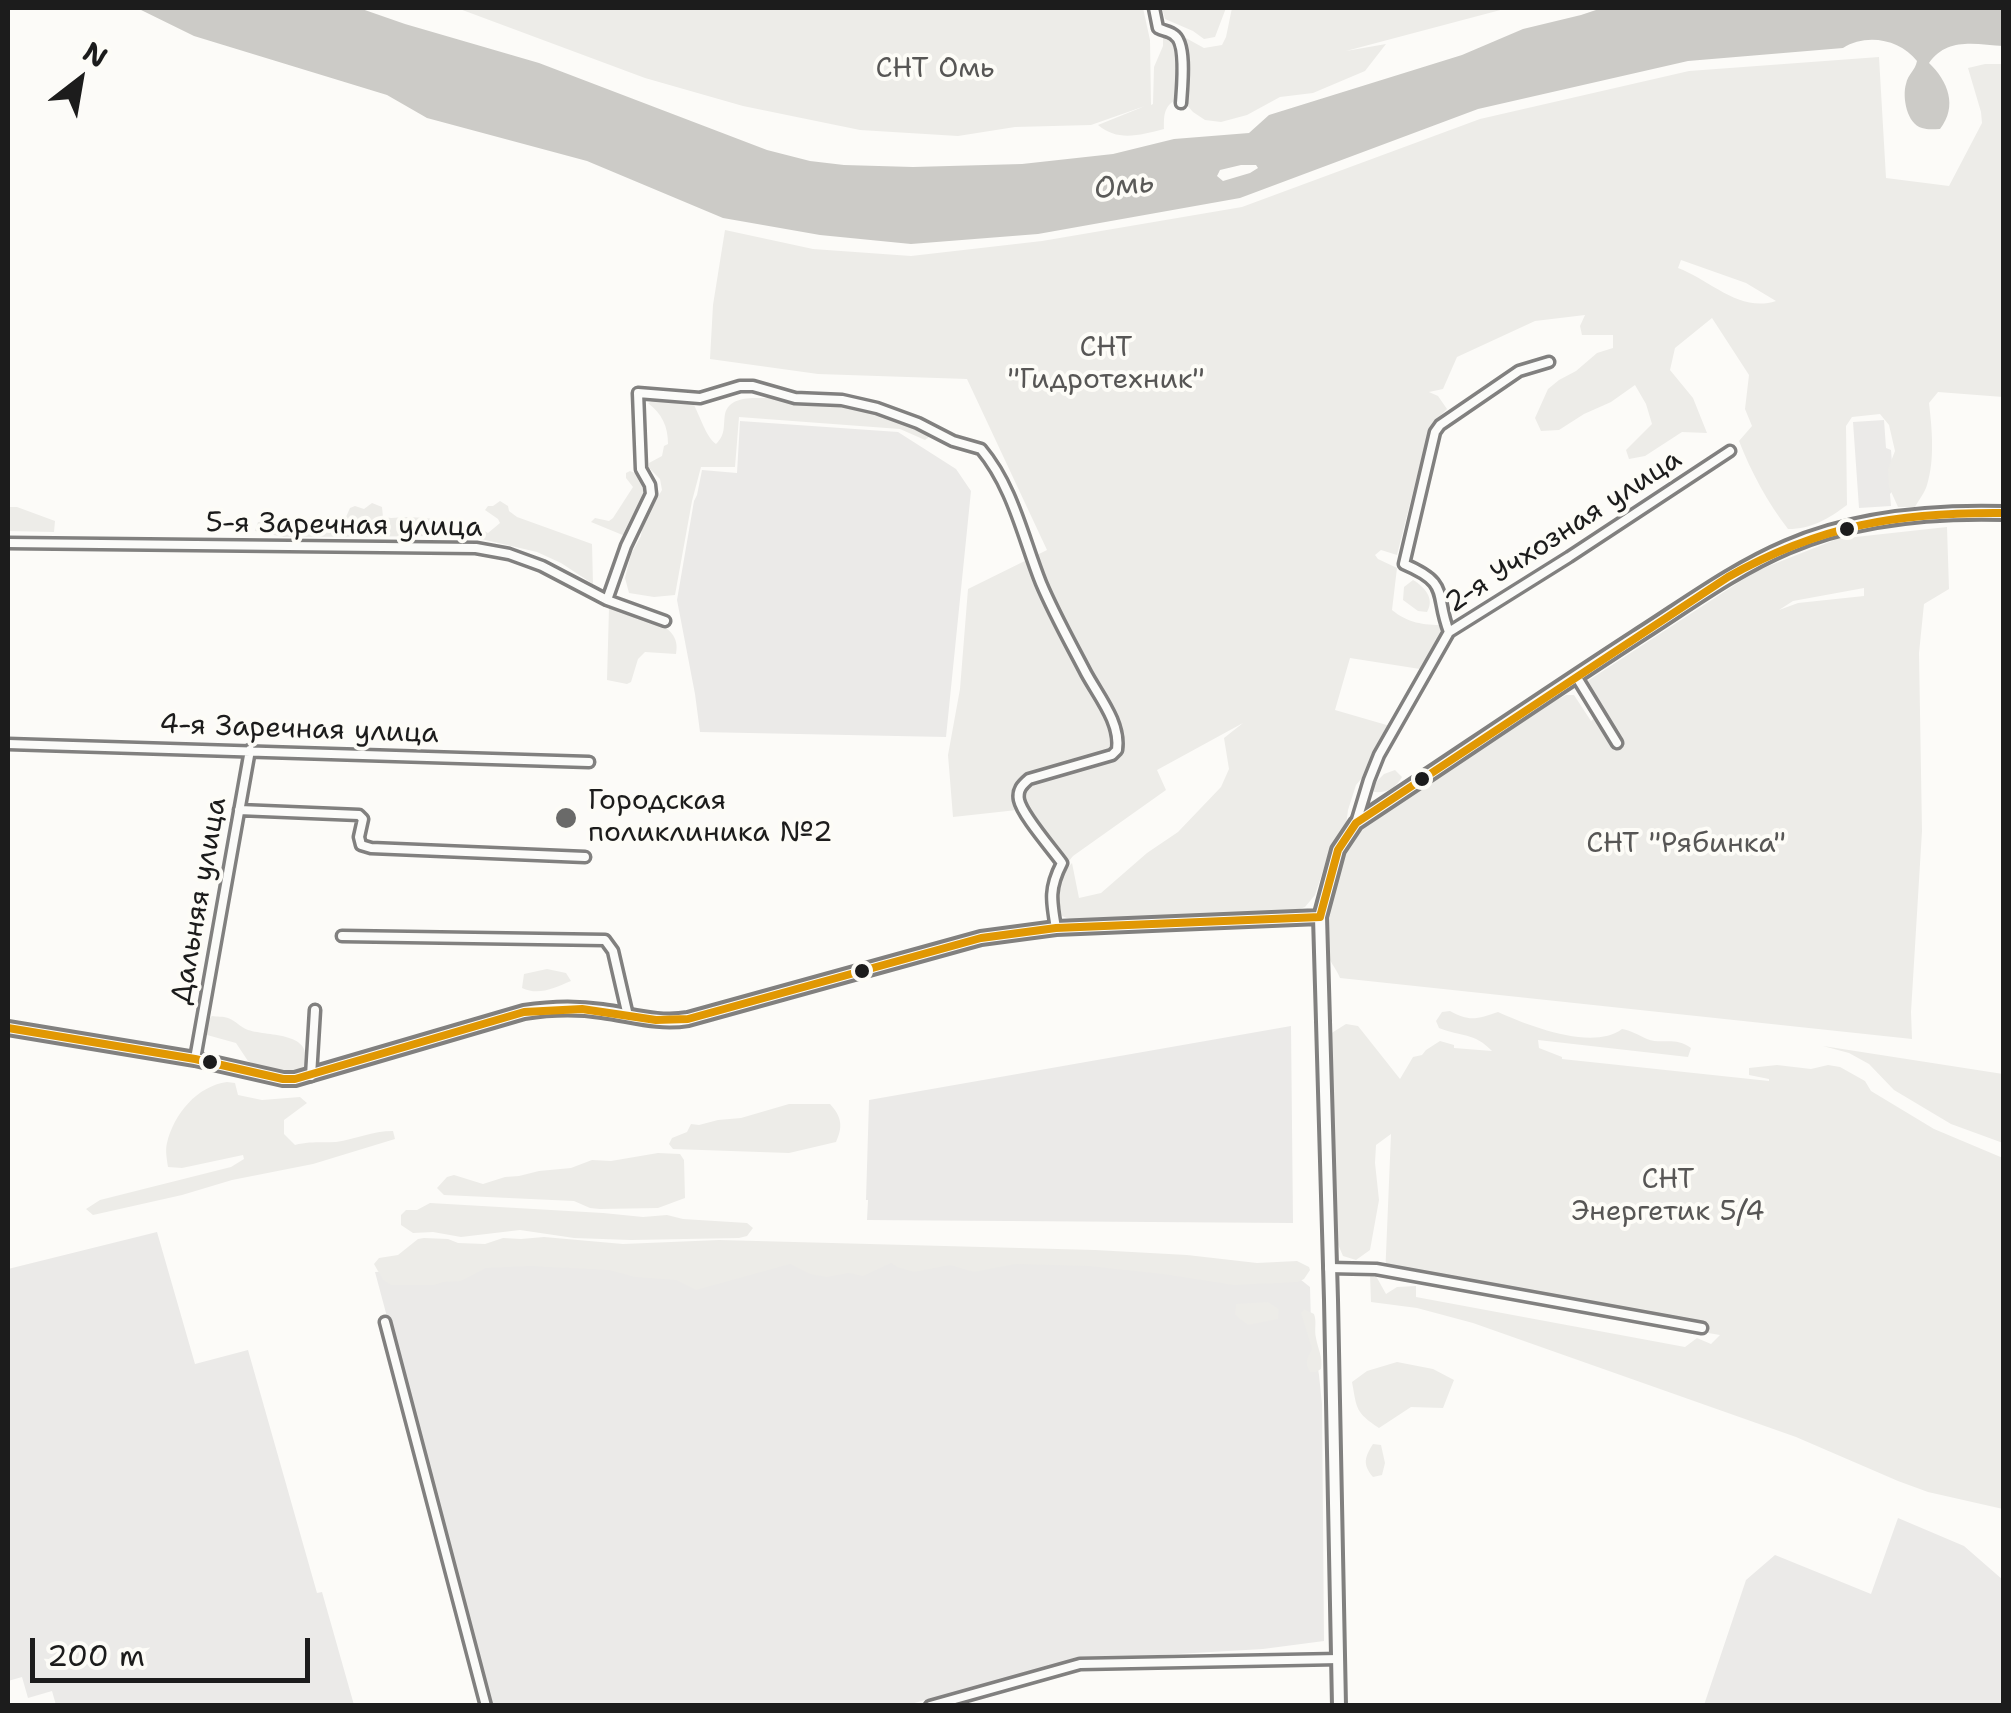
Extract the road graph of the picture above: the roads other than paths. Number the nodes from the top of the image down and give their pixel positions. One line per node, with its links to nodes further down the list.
1 (1154, 8): 2 (street)
2 (1181, 103)
3 (1549, 362): 9 (street)
4 (1730, 450): 9 (street, 2-я Учхозная улица)
5 (2004, 513): 10 (street)
6 (8, 543): 7 (street, 5-я Заречная улица)
7 (607, 600): 8 (street, 5-я Заречная улица); 19 (street)
8 (665, 621)
9 (1450, 632): 16 (street, 2-я Учхозная улица)
10 (1576, 676): 11 (street); 16 (street)
11 (1617, 743)
12 (8, 744): 13 (street, 4-я Заречная улица)
13 (250, 750): 14 (street, 4-я Заречная улица); 15 (street, Дальняя улица)
14 (589, 762)
15 (239, 810): 17 (street); 24 (street, Дальняя улица)
16 (1356, 823): 18 (street)
17 (585, 857)
18 (1320, 916): 19 (street); 26 (street)
19 (1056, 928): 22 (street)
20 (342, 936): 22 (street)
21 (315, 1010): 25 (street)
22 (628, 1016): 25 (street)
23 (8, 1028): 24 (street)
24 (194, 1059): 25 (street)
25 (311, 1076)
26 (1330, 1268): 28 (street); 29 (street)
27 (385, 1322): 30 (street)
28 (1702, 1328)
29 (1338, 1659): 31 (street); 32 (street)
30 (486, 1706)
31 (930, 1706)
32 (1339, 1706)

